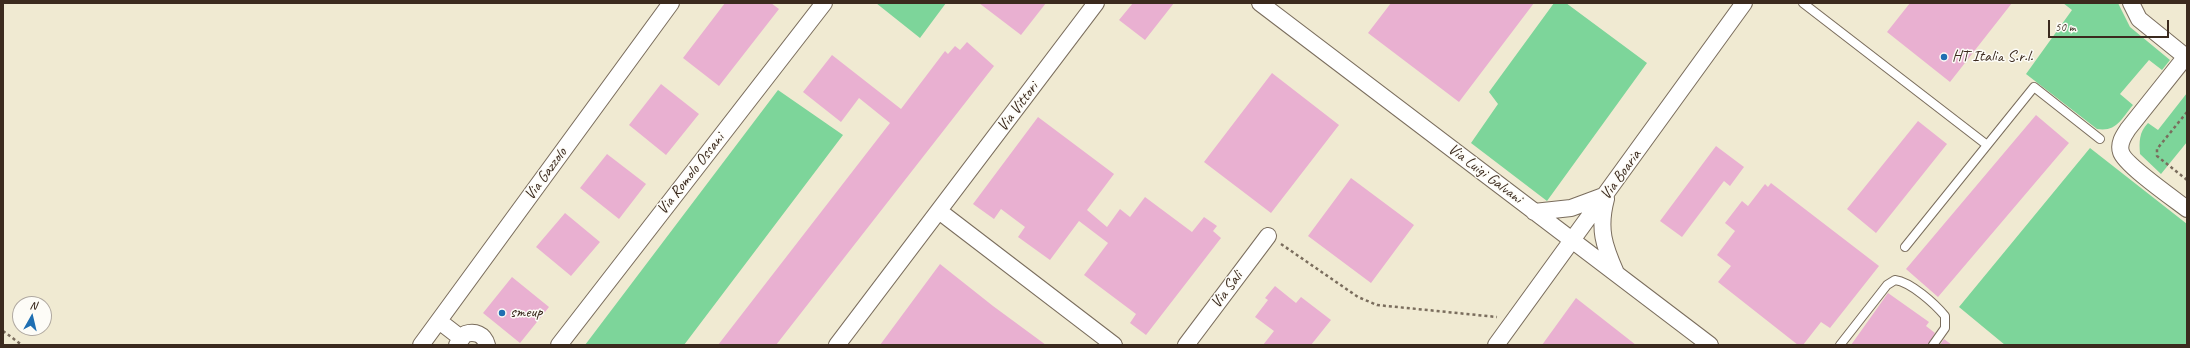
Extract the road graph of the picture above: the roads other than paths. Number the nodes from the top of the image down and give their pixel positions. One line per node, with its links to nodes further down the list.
1 (671, 3): 19 (street, Via Gazzolo)
2 (824, 3): 23 (street, Via Romolo Ossani)
3 (1096, 3): 13 (street, Via Vittori)
4 (1260, 3): 14 (street, Via Luigi Galvani)
5 (1744, 3): 11 (street, Via Boaria)
6 (1803, 3): 10 (lane)
7 (2131, 3): 8 (street)
8 (2186, 56): 12 (street)
9 (2100, 139): 10 (lane)
10 (1987, 145): 17 (lane)
11 (1607, 194): 14 (street); 16 (street, Via Boaria); 18 (street)
12 (2187, 209)
13 (939, 211): 24 (street, Via Vittori); 25 (street)
14 (1534, 212): 16 (street, Via Luigi Galvani)
15 (1268, 236): 26 (street, Via Sali)
16 (1573, 242): 18 (street, Via Luigi Galvani); 27 (street, Via Boaria)
17 (1905, 247)
18 (1616, 274): 28 (street, Via Luigi Galvani)
19 (439, 321): 20 (street); 21 (street, Via Gazzolo)
20 (459, 341): 22 (street)
21 (421, 345)
22 (487, 345)
23 (559, 345)
24 (837, 345)
25 (1114, 345)
26 (1186, 345)
27 (1496, 345)
28 (1710, 345)
29 (1840, 345): 30 (lane)
30 (1933, 345)

